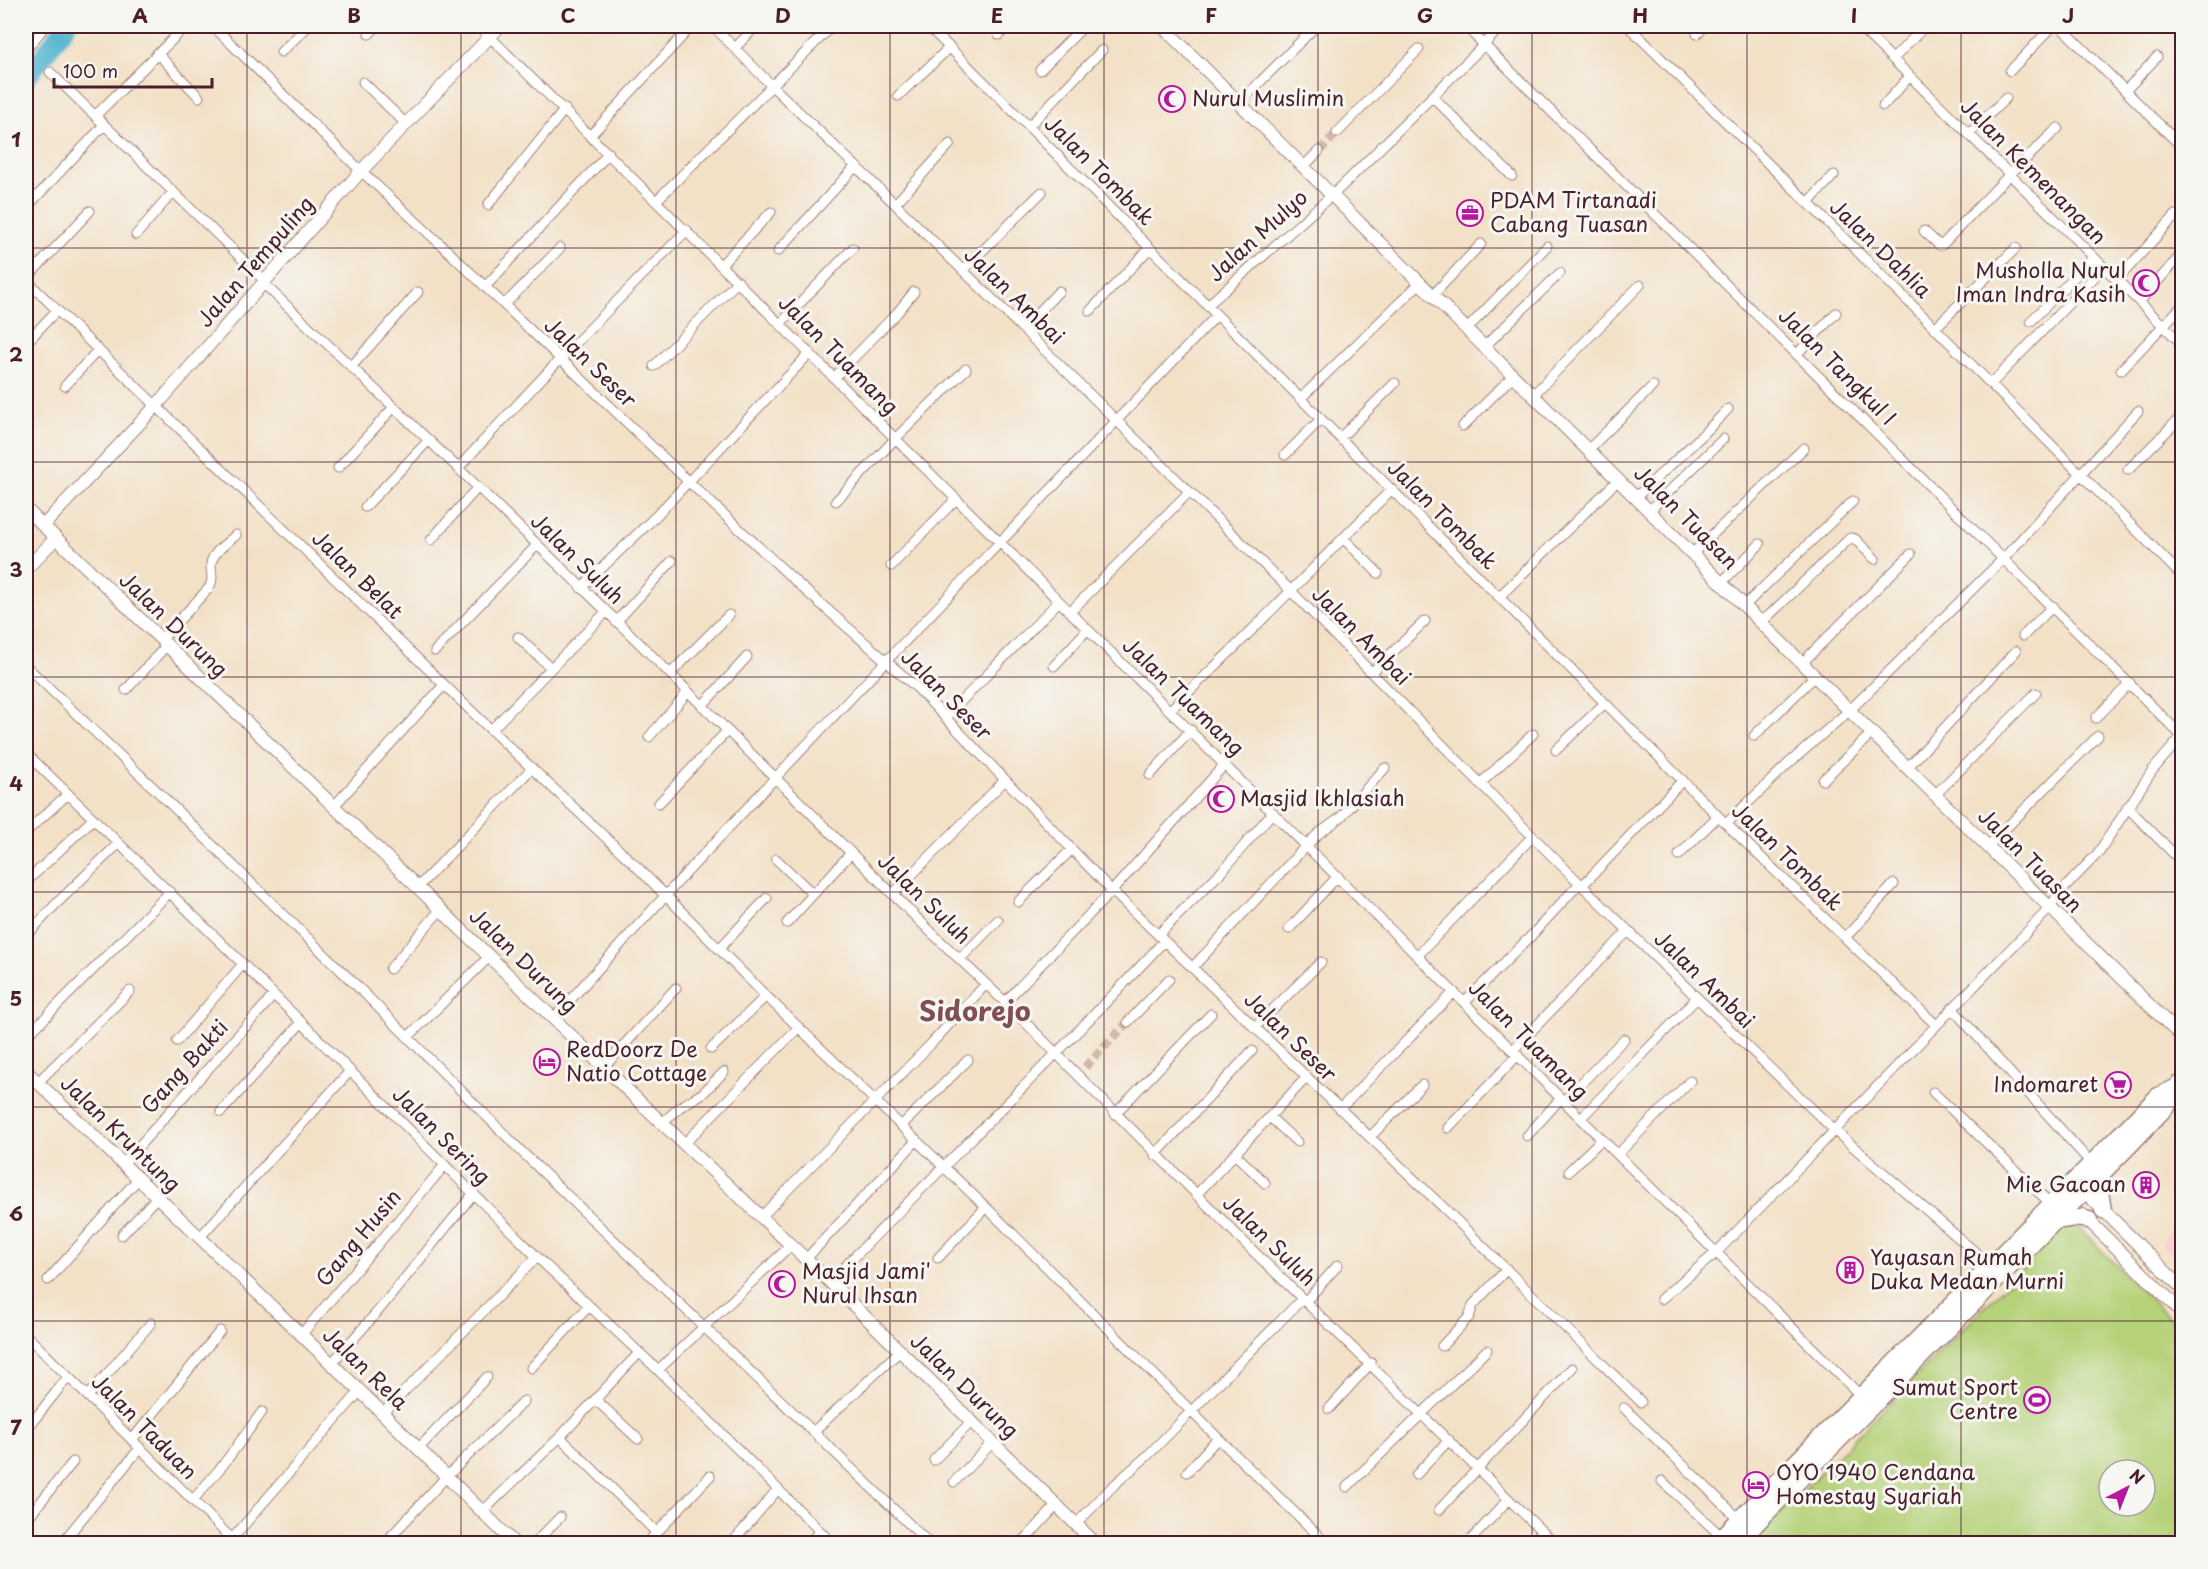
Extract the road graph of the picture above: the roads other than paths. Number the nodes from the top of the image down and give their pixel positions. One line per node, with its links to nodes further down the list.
1 (45, 26): 34 (street)
2 (186, 26): 38 (street)
3 (213, 26): 69 (street, Jalan Seser)
4 (308, 26): 37 (street)
5 (377, 26): 27 (street)
6 (478, 26): 30 (street, Jalan Tuamang)
7 (500, 26): 30 (street, Jalan Tempuling)
8 (692, 26): 62 (street)
9 (713, 26): 33 (street, Jalan Ambai)
10 (756, 26): 33 (street)
11 (832, 26): 46 (street)
12 (928, 26): 32 (street, Jalan Tombak)
13 (1008, 26): 29 (street)
14 (1084, 26): 41 (street)
15 (1162, 26): 52 (street, Jalan Tuasan)
16 (1316, 26): 52 (street)
17 (1465, 26): 31 (street, Jalan Tangkul I)
18 (1501, 26): 31 (street, Jalan Mulyo)
19 (1705, 26): 28 (street)
20 (1859, 26): 40 (street, Jalan Kemenangan)
21 (1925, 26): 40 (street)
22 (2054, 26): 42 (street)
23 (2060, 26): 26 (street)
24 (2076, 26): 26 (street)
25 (1631, 27): 77 (street, Jalan Dahlia)
26 (2068, 33): 47 (street)
27 (369, 34)
28 (1697, 34)
29 (999, 35)
30 (489, 37): 54 (street, Jalan Tuamang); 56 (street, Jalan Tempuling)
31 (1484, 45): 49 (street, Jalan Mulyo); 130 (street, Jalan Tangkul I)
32 (950, 47): 48 (street); 58 (street, Jalan Tombak)
33 (735, 48): 46 (street, Jalan Ambai)
34 (26, 50)
35 (1102, 50): 58 (street)
36 (1419, 50): 60 (street)
37 (281, 52)
38 (157, 53): 50 (street); 55 (street)
39 (2157, 57): 47 (street)
40 (1893, 59): 44 (street, Jalan Kemenangan)
41 (1040, 70)
42 (2010, 71)
43 (50, 72): 55 (street, Jalan Suluh)
44 (1910, 76): 53 (street); 61 (street, Jalan Kemenangan)
45 (363, 82): 56 (street)
46 (772, 86): 67 (street, Jalan Ambai); 76 (street)
47 (2126, 90): 64 (street)
48 (898, 96)
49 (1432, 96): 72 (street); 75 (street, Jalan Mulyo)
50 (198, 97)
51 (2006, 98): 61 (street)
52 (1239, 103): 68 (street, Jalan Tuasan)
53 (1883, 106)
54 (565, 109): 62 (street, Jalan Tuamang); 79 (street)
55 (95, 116): 57 (street, Jalan Suluh)
56 (406, 124): 69 (street, Jalan Tempuling)
57 (104, 125): 73 (street, Jalan Suluh); 80 (street)
58 (1029, 126): 91 (street, Jalan Tombak)
59 (2058, 128): 70 (street)
60 (1337, 133)
61 (1969, 134): 70 (street, Jalan Kemenangan)
62 (591, 135): 66 (street, Jalan Tuamang)
63 (950, 144): 78 (street)
64 (2182, 147)
65 (1319, 151): 68 (street)
66 (609, 153): 76 (street, Jalan Tuamang); 106 (street)
67 (856, 166): 78 (street, Jalan Ambai); 93 (street)
68 (1303, 167): 75 (street, Jalan Tuasan)
69 (361, 171): 103 (street, Jalan Tempuling); 106 (street, Jalan Seser)
70 (2010, 174): 85 (street); 95 (street, Jalan Kemenangan)
71 (1834, 175): 77 (street)
72 (1512, 176)
73 (173, 192): 86 (street); 103 (street, Jalan Suluh)
74 (1042, 192): 98 (street)
75 (1332, 195): 104 (street, Jalan Tuasan); 113 (street, Jalan Mulyo)
76 (657, 200): 84 (street, Jalan Tuamang)
77 (1808, 203): 123 (street, Jalan Dahlia)
78 (895, 204): 98 (street, Jalan Ambai)
79 (488, 205)
80 (26, 208)
81 (90, 211): 100 (street)
82 (771, 212): 96 (street)
83 (2182, 213): 101 (street)
84 (687, 230): 96 (street, Jalan Tuamang); 131 (street)
85 (1924, 231)
86 (136, 235)
87 (1481, 244): 110 (street)
88 (1547, 246): 122 (street)
89 (561, 248): 112 (street)
90 (853, 248): 120 (street)
91 (1150, 248): 113 (street, Jalan Tombak); 116 (street)
92 (2016, 248): 123 (street)
93 (778, 251)
94 (2182, 254): 111 (street)
95 (2094, 257): 97 (street, Jalan Kemenangan); 119 (street)
96 (722, 265): 102 (street, Jalan Tuamang)
97 (2104, 267): 101 (street, Jalan Kemenangan); 139 (street)
98 (963, 270): 124 (street, Jalan Ambai)
99 (1560, 273): 127 (street)
100 (26, 280): 115 (street, Jalan Belat)
101 (2116, 280): 111 (street, Jalan Kemenangan)
102 (738, 281): 120 (street, Jalan Tuamang); 132 (street)
103 (265, 283): 133 (street, Jalan Suluh); 144 (street, Jalan Tempuling)
104 (1420, 283): 110 (street, Jalan Tuasan); 143 (street)
105 (1640, 285): 142 (street)
106 (485, 287): 112 (street, Jalan Seser)
107 (1059, 291): 124 (street)
108 (418, 292): 133 (street)
109 (914, 292): 137 (street)
110 (1433, 295): 122 (street, Jalan Tuasan)
111 (2139, 302): 121 (street, Jalan Kemenangan)
112 (504, 305): 131 (street, Jalan Seser)
113 (1208, 305): 118 (street, Jalan Tombak)
114 (2182, 306): 121 (street)
115 (57, 310): 125 (street); 128 (street, Jalan Belat)
116 (1090, 311)
117 (1836, 313): 130 (street)
118 (1217, 315): 143 (street, Jalan Tombak); 150 (street)
119 (2031, 321)
120 (781, 323): 129 (street, Jalan Tuamang)
121 (2164, 326): 126 (street, Jalan Kemenangan); 135 (street)
122 (1468, 328): 127 (street, Jalan Tuasan)
123 (1935, 328): 139 (street, Jalan Dahlia)
124 (1023, 329): 150 (street, Jalan Ambai)
125 (26, 343)
126 (2182, 344)
127 (1485, 346): 136 (street, Jalan Tuasan)
128 (98, 350): 140 (street); 144 (street, Jalan Belat)
129 (810, 353): 137 (street, Jalan Tuamang); 164 (street)
130 (1797, 354): 185 (street, Jalan Tangkul I)
131 (560, 359): 160 (street); 164 (street, Jalan Seser)
132 (654, 366)
133 (351, 367): 145 (street, Jalan Suluh)
134 (966, 369): 152 (street)
135 (2121, 370)
136 (1514, 375): 142 (street, Jalan Tuasan); 151 (street)
137 (835, 377): 152 (street, Jalan Tuamang)
138 (1395, 383): 153 (street)
139 (1991, 384): 162 (street, Jalan Dahlia)
140 (65, 386)
141 (1653, 386): 157 (street)
142 (1534, 394): 157 (street, Jalan Tuasan)
143 (1300, 399): 149 (street, Jalan Tombak)
144 (156, 406): 175 (street, Jalan Tempuling); 221 (street, Jalan Belat)
145 (394, 407): 155 (street, Jalan Suluh); 159 (street)
146 (1728, 409): 168 (street)
147 (2138, 411): 162 (street)
148 (2182, 416): 161 (street)
149 (1321, 419): 153 (street, Jalan Tombak); 158 (street)
150 (1116, 420): 167 (street, Jalan Ambai); 181 (street)
151 (1463, 426)
152 (895, 438): 169 (street, Jalan Tuamang); 170 (street)
153 (1340, 438): 166 (street, Jalan Tombak)
154 (1724, 439): 174 (street)
155 (429, 440): 160 (street, Jalan Suluh); 172 (street)
156 (1804, 448): 183 (street)
157 (1589, 449): 163 (street, Jalan Tuasan)
158 (1285, 454)
159 (338, 468)
160 (458, 468): 165 (street, Jalan Suluh)
161 (2128, 470)
162 (2079, 474): 185 (street); 191 (street, Jalan Dahlia)
163 (1619, 479): 168 (street, Jalan Tuasan); 195 (street)
164 (687, 481): 193 (street); 212 (street, Jalan Seser)
165 (478, 488): 179 (street); 180 (street, Jalan Suluh)
166 (1391, 490): 178 (street); 195 (street, Jalan Tombak)
167 (1189, 492): 194 (street, Jalan Ambai); 200 (street)
168 (1636, 497): 174 (street, Jalan Tuasan)
169 (956, 500): 181 (street, Jalan Tuamang); 188 (street)
170 (836, 501)
171 (1853, 501): 197 (street)
172 (365, 507)
173 (26, 509): 175 (street, Jalan Durung)
174 (1650, 510): 183 (street, Jalan Tuasan)
175 (43, 526): 177 (street, Jalan Durung)
176 (236, 535): 208 (street)
177 (55, 539): 189 (street); 208 (street, Jalan Durung)
178 (1344, 539): 190 (street); 194 (street)
179 (432, 540)
180 (537, 544): 193 (street, Jalan Suluh); 209 (street)
181 (1001, 544): 196 (street, Jalan Tuamang); 212 (street)
182 (1760, 544): 192 (street)
183 (1693, 553): 192 (street, Jalan Tuasan)
184 (1911, 554): 213 (street)
185 (2004, 558): 198 (street, Jalan Tangkul I); 228 (street)
186 (1875, 559): 204 (street)
187 (672, 561): 203 (street)
188 (891, 566)
189 (26, 569)
190 (1378, 573)
191 (2182, 576)
192 (1722, 582): 197 (street, Jalan Tuasan)
193 (581, 588): 199 (street, Jalan Suluh)
194 (1291, 591): 217 (street, Jalan Ambai); 227 (street)
195 (1499, 597): 225 (street, Jalan Tombak)
196 (1059, 601): 200 (street, Jalan Tuamang); 229 (street)
197 (1745, 605): 204 (street, Jalan Tuasan)
198 (2053, 606): 206 (street); 220 (street, Jalan Tangkul I)
199 (606, 612): 203 (street, Jalan Suluh); 216 (street)
200 (1070, 612): 205 (street, Jalan Tuamang)
201 (729, 615): 218 (street)
202 (1425, 621): 217 (street)
203 (616, 622): 218 (street, Jalan Suluh)
204 (1762, 622): 213 (street, Jalan Tuasan)
205 (1087, 630): 215 (street); 227 (street, Jalan Tuamang)
206 (2023, 636)
207 (518, 637): 216 (street)
208 (164, 643): 222 (street); 255 (street, Jalan Durung)
209 (435, 651)
210 (2016, 651): 243 (street)
211 (747, 657): 226 (street)
212 (886, 660): 229 (street, Jalan Seser); 247 (street)
213 (1802, 663): 219 (street, Jalan Tuasan)
214 (26, 666): 319 (street)
215 (1054, 666)
216 (551, 668): 231 (street)
217 (1372, 672): 251 (street, Jalan Ambai)
218 (670, 674): 223 (street, Jalan Suluh)
219 (1815, 676): 228 (street, Jalan Tuasan); 236 (street)
220 (2130, 683): 230 (street); 238 (street, Jalan Tangkul I)
221 (444, 684): 231 (street, Jalan Belat); 255 (street)
222 (126, 690)
223 (688, 692): 226 (street, Jalan Suluh); 239 (street)
224 (2036, 693): 253 (street)
225 (1605, 703): 240 (street); 248 (street, Jalan Tombak)
226 (702, 706): 233 (street, Jalan Suluh)
227 (1170, 710): 232 (street, Jalan Tuamang)
228 (1850, 710): 234 (street, Jalan Tuasan); 260 (street)
229 (945, 718): 250 (street, Jalan Seser)
230 (2096, 718)
231 (491, 730): 244 (street, Jalan Belat)
232 (1191, 730): 242 (street, Jalan Tuamang); 246 (street)
233 (727, 731): 247 (street, Jalan Suluh); 254 (street)
234 (1872, 733): 243 (street, Jalan Tuasan); 249 (street)
235 (1533, 734): 251 (street)
236 (1754, 736)
237 (2098, 736): 265 (street)
238 (2182, 736): 256 (street)
239 (648, 737)
240 (1556, 750)
241 (26, 753): 252 (street, Jalan Sering)
242 (1225, 764): 257 (street, Jalan Tuamang); 276 (street)
243 (1908, 767): 253 (street, Jalan Tuasan)
244 (532, 768): 275 (street); 278 (street, Jalan Belat)
245 (1385, 768): 264 (street)
246 (1150, 775)
247 (776, 778): 267 (street, Jalan Suluh); 278 (street)
248 (1683, 780): 258 (street, Jalan Tombak); 273 (street)
249 (1823, 780)
250 (1004, 781): 266 (street, Jalan Seser); 280 (street)
251 (1480, 784): 262 (street, Jalan Ambai)
252 (68, 794): 259 (street, Jalan Sering); 261 (street)
253 (1935, 795): 265 (street, Jalan Tuasan)
254 (659, 803)
255 (334, 806): 275 (street, Jalan Durung)
256 (2127, 807): 270 (street); 283 (street)
257 (1273, 812): 264 (street, Jalan Tuamang); 290 (street)
258 (1718, 816): 260 (street, Jalan Tombak); 268 (street)
259 (93, 819): 263 (street, Jalan Sering); 272 (street)
260 (1726, 824): 291 (street, Jalan Tombak)
261 (26, 832)
262 (1532, 837): 273 (street, Jalan Ambai); 293 (street)
263 (119, 843): 277 (street, Jalan Sering); 289 (street)
264 (1307, 845): 271 (street, Jalan Tuamang); 298 (street)
265 (1988, 846): 283 (street, Jalan Tuasan)
266 (1071, 850): 276 (street, Jalan Seser); 282 (street)
267 (851, 853): 279 (street); 280 (street, Jalan Suluh)
268 (1680, 855)
269 (776, 859): 279 (street)
270 (2182, 862)
271 (1338, 876): 287 (street); 293 (street, Jalan Tuamang)
272 (26, 882)
273 (1581, 884): 288 (street, Jalan Ambai); 309 (street)
274 (1894, 884): 291 (street)
275 (418, 887): 284 (street, Jalan Durung)
276 (1112, 891): 290 (street, Jalan Seser); 308 (street)
277 (170, 892): 297 (street, Jalan Sering); 318 (street)
278 (665, 894): 292 (street, Jalan Belat); 312 (street)
279 (813, 894): 286 (street)
280 (893, 894): 295 (street, Jalan Suluh)
281 (767, 898): 292 (street)
282 (1018, 902)
283 (2050, 908): 310 (street); 320 (street, Jalan Tuasan)
284 (441, 909): 294 (street, Jalan Durung); 299 (street)
285 (998, 920): 295 (street)
286 (788, 923)
287 (1289, 929)
288 (1628, 931): 307 (street, Jalan Ambai); 325 (street)
289 (26, 936)
290 (1161, 938): 298 (street, Jalan Seser); 326 (street)
291 (1845, 938): 315 (street, Jalan Tombak)
292 (719, 949): 306 (street, Jalan Belat)
293 (1418, 955): 304 (street, Jalan Tuamang)
294 (490, 956): 312 (street, Jalan Durung); 319 (street)
295 (960, 959): 301 (street, Jalan Suluh)
296 (1321, 962): 317 (street)
297 (243, 964): 305 (street, Jalan Sering); 322 (street)
298 (1192, 968): 317 (street, Jalan Seser)
299 (390, 969)
300 (1169, 979): 313 (street)
301 (986, 984): 308 (street, Jalan Suluh); 341 (street)
302 (676, 988): 328 (street)
303 (130, 991): 336 (street)
304 (1454, 992): 309 (street, Jalan Tuamang); 342 (street)
305 (274, 994): 314 (street, Jalan Sering); 360 (street, Gang Bakti)
306 (766, 996): 316 (street, Jalan Belat); 323 (street)
307 (1697, 998): 346 (street); 350 (street, Jalan Ambai)
308 (1005, 1002): 326 (street, Jalan Suluh)
309 (1465, 1002): 325 (street, Jalan Tuamang)
310 (1952, 1008): 315 (street); 363 (street)
311 (1211, 1014): 344 (street)
312 (554, 1018): 328 (street, Jalan Durung)
313 (1128, 1022)
314 (301, 1023): 331 (street, Jalan Sering); 343 (street)
315 (1936, 1024): 350 (street)
316 (799, 1028): 341 (street, Jalan Belat); 356 (street)
317 (1254, 1028): 334 (street, Jalan Seser)
318 (26, 1036)
319 (408, 1037): 395 (street)
320 (2182, 1037)
321 (1624, 1039): 340 (street)
322 (177, 1041)
323 (711, 1049)
324 (1252, 1051): 359 (street)
325 (1515, 1052): 340 (street, Jalan Tuamang); 349 (street)
326 (1056, 1054): 333 (street, Jalan Suluh); 362 (street)
327 (968, 1060): 348 (street)
328 (604, 1067): 347 (street, Jalan Durung)
329 (1085, 1067): 333 (street)
330 (26, 1071): 336 (street, Jalan Kruntung)
331 (350, 1071): 361 (street, Jalan Sering); 378 (street)
332 (724, 1072): 347 (street)
333 (1077, 1076): 344 (street, Jalan Suluh)
334 (1306, 1078): 342 (street, Jalan Seser); 345 (street)
335 (1690, 1081): 358 (street)
336 (38, 1082): 360 (street, Jalan Kruntung)
337 (2179, 1084): 363 (highway)
338 (1422, 1085): 352 (street)
339 (1933, 1092): 372 (street)
340 (1562, 1099): 346 (street, Jalan Tuamang); 351 (street)
341 (876, 1101): 348 (street, Jalan Belat); 374 (street)
342 (1340, 1109): 352 (street, Jalan Seser)
343 (221, 1112)
344 (1115, 1114): 359 (street, Jalan Suluh)
345 (1270, 1117): 355 (street); 357 (street)
346 (1581, 1118): 353 (street, Jalan Tuamang)
347 (662, 1123): 356 (street, Jalan Durung)
348 (902, 1125): 354 (street, Jalan Belat)
349 (1448, 1128)
350 (1834, 1130): 380 (street); 385 (street, Jalan Ambai)
351 (1527, 1136)
352 (1370, 1137): 386 (street, Jalan Seser)
353 (1602, 1139): 358 (street, Jalan Tuamang); 364 (street)
354 (917, 1140): 362 (street, Jalan Belat); 383 (street)
355 (1296, 1142)
356 (684, 1144): 374 (street, Jalan Durung)
357 (1235, 1154): 366 (street); 369 (street)
358 (1618, 1154): 380 (street, Jalan Tuamang)
359 (1155, 1155): 369 (street, Jalan Suluh)
360 (123, 1164): 365 (street, Jalan Kruntung)
361 (445, 1164): 368 (street, Jalan Sering); 398 (street, Gang Husin)
362 (943, 1165): 371 (street, Jalan Belat); 388 (street)
363 (2096, 1168): 367 (highway); 373 (highway)
364 (1569, 1171)
365 (138, 1179): 370 (street, Jalan Kruntung); 387 (street)
366 (1265, 1183)
367 (2079, 1186): 372 (highway); 373 (street)
368 (474, 1193): 381 (street, Jalan Sering); 403 (street)
369 (1196, 1195): 391 (street, Jalan Suluh)
370 (157, 1197): 376 (street, Jalan Kruntung); 377 (street)
371 (986, 1206): 382 (street); 418 (street, Jalan Belat)
372 (2060, 1207): 375 (street); 375 (highway); 385 (highway); 456 (highway)
373 (2103, 1210): 389 (street)
374 (761, 1217): 379 (street, Jalan Durung)
375 (2089, 1221): 393 (street)
376 (187, 1225): 378 (street, Jalan Rela)
377 (122, 1235)
378 (200, 1237): 398 (street, Jalan Rela)
379 (791, 1245): 383 (street, Jalan Durung); 395 (street)
380 (1717, 1252): 390 (street); 412 (street, Jalan Tuamang)
381 (537, 1257): 392 (street, Jalan Sering); 420 (street)
382 (938, 1258)
383 (806, 1259): 388 (street, Jalan Durung)
384 (1338, 1265): 391 (street)
385 (1990, 1265): 412 (highway)
386 (1507, 1269): 399 (street); 415 (street, Jalan Seser)
387 (48, 1280)
388 (830, 1282): 401 (street, Jalan Durung)
389 (2182, 1288)
390 (1661, 1299)
391 (1304, 1300): 404 (street, Jalan Suluh); 418 (street)
392 (589, 1306): 402 (street, Jalan Sering); 405 (street)
393 (2182, 1312)
394 (151, 1323): 411 (street)
395 (704, 1327): 407 (street); 424 (street)
396 (220, 1331): 428 (street)
397 (26, 1335): 408 (street, Jalan Taduan)
398 (301, 1335): 403 (street, Jalan Rela)
399 (1442, 1346)
400 (1487, 1350): 421 (street)
401 (900, 1351): 422 (street, Jalan Durung); 424 (street)
402 (639, 1353): 407 (street, Jalan Sering); 413 (street)
403 (332, 1363): 410 (street, Jalan Rela)
404 (1371, 1364): 417 (street); 421 (street, Jalan Suluh)
405 (531, 1368)
406 (1572, 1368): 435 (street)
407 (658, 1370): 443 (street, Jalan Sering)
408 (68, 1377): 411 (street, Jalan Taduan); 423 (street)
409 (488, 1377): 432 (street)
410 (360, 1391): 420 (street, Jalan Rela); 455 (street)
411 (88, 1396): 428 (street, Jalan Taduan)
412 (1861, 1396): 450 (highway)
413 (596, 1400): 425 (street); 427 (street)
414 (524, 1401): 439 (street)
415 (1641, 1402)
416 (1624, 1408): 450 (street)
417 (1329, 1409)
418 (1191, 1411): 426 (street, Jalan Belat); 452 (street)
419 (262, 1412): 445 (street)
420 (383, 1413): 432 (street, Jalan Rela)
421 (1422, 1413): 429 (street, Jalan Suluh); 442 (street)
422 (971, 1422): 430 (street, Jalan Durung); 433 (street)
423 (26, 1430)
424 (813, 1432): 465 (street)
425 (560, 1437): 448 (street); 454 (street)
426 (1218, 1438): 436 (street); 468 (street, Jalan Belat)
427 (638, 1439)
428 (132, 1440): 431 (street, Jalan Taduan)
429 (1449, 1440): 435 (street, Jalan Suluh); 437 (street)
430 (993, 1442): 441 (street); 446 (street, Jalan Durung)
431 (140, 1448): 445 (street, Jalan Taduan); 458 (street)
432 (418, 1449): 439 (street, Jalan Rela)
433 (934, 1460)
434 (72, 1462): 451 (street)
435 (1477, 1468): 444 (street, Jalan Suluh); 447 (street)
436 (1187, 1472)
437 (1416, 1475)
438 (710, 1476): 454 (street)
439 (446, 1477): 448 (street, Jalan Rela); 459 (street)
440 (1662, 1481): 456 (street)
441 (954, 1482)
442 (1347, 1487)
443 (778, 1490): 453 (street, Jalan Sering); 457 (street)
444 (1509, 1499): 469 (street); 470 (street, Jalan Suluh)
445 (193, 1500): 455 (street, Jalan Taduan)
446 (1056, 1505): 452 (street, Jalan Durung); 466 (street)
447 (1439, 1510)
448 (482, 1512): 460 (street, Jalan Rela)
449 (560, 1517): 461 (street)
450 (1739, 1519): 456 (highway)
451 (26, 1520)
452 (1076, 1524): 467 (street, Jalan Durung)
453 (820, 1531): 463 (street); 464 (street, Jalan Sering)
454 (656, 1532): 462 (street)
455 (235, 1541)
456 (1724, 1541)
457 (732, 1542)
458 (61, 1544)
459 (384, 1544)
460 (514, 1544)
461 (534, 1544)
462 (645, 1544)
463 (808, 1544)
464 (833, 1544)
465 (930, 1544)
466 (1021, 1544)
467 (1096, 1544)
468 (1327, 1544)
469 (1467, 1544)
470 (1555, 1544)

